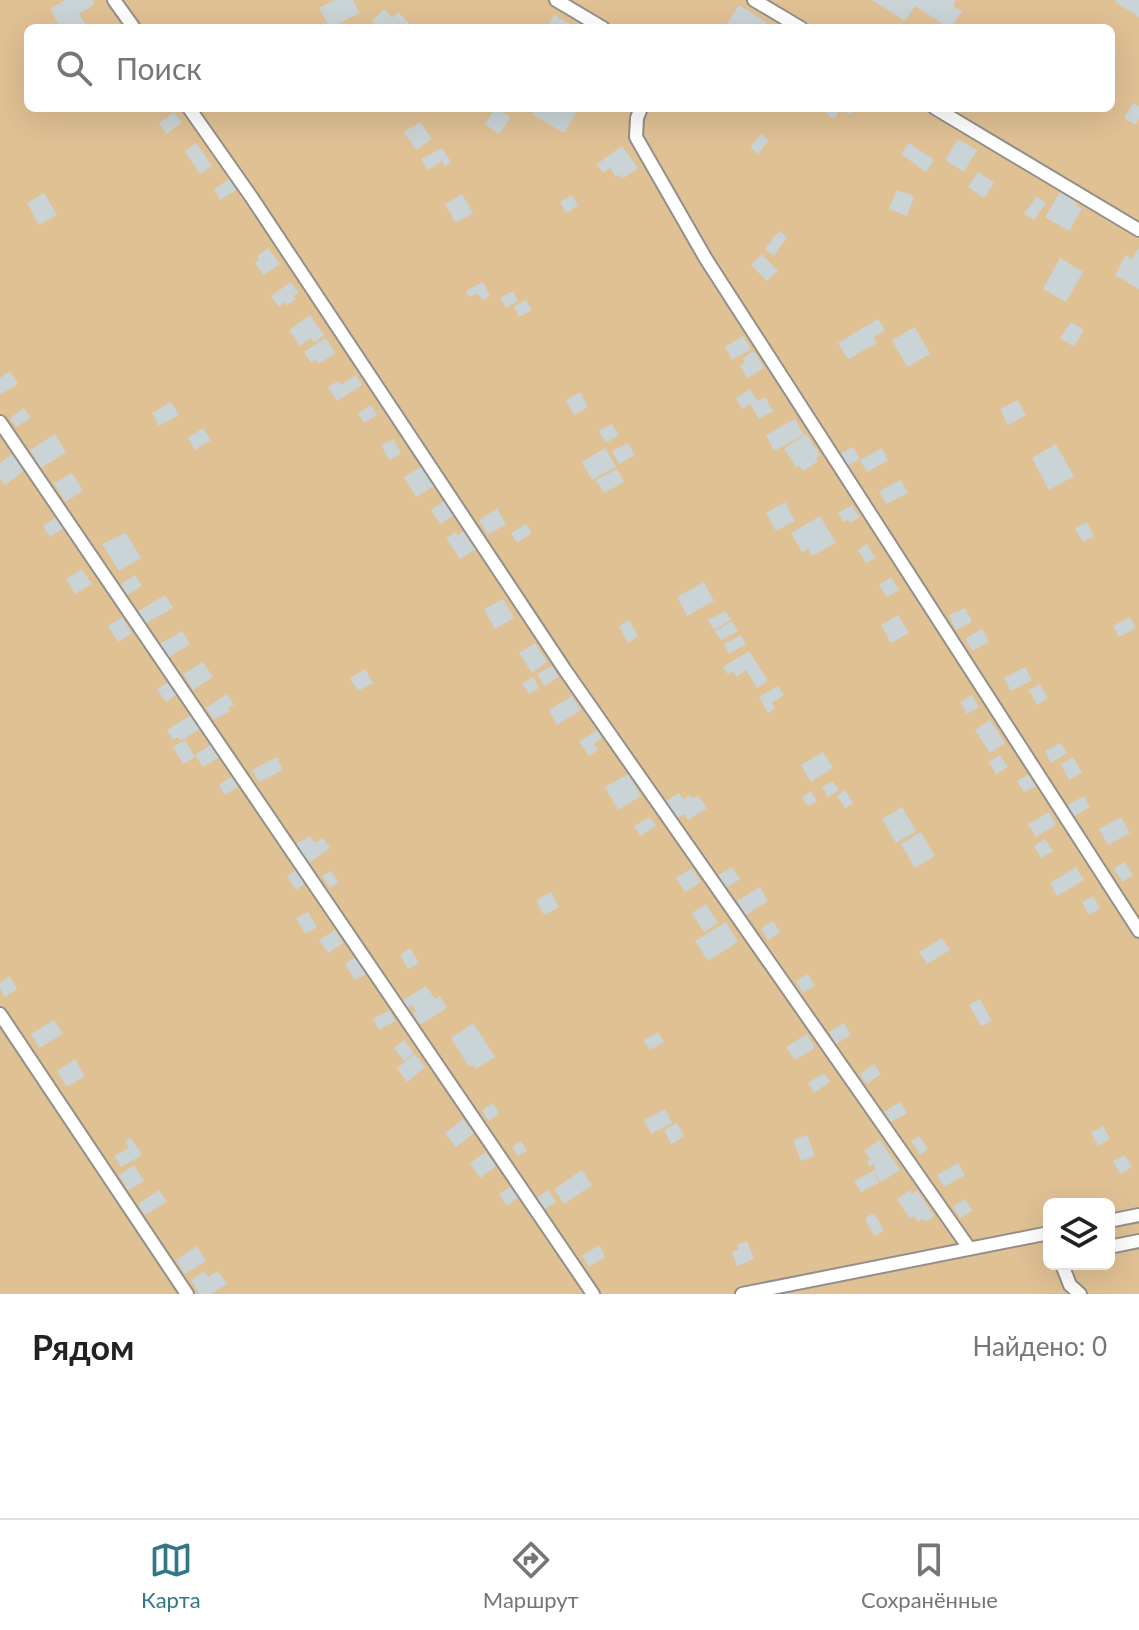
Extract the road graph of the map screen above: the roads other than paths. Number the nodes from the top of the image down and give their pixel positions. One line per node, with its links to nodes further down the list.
1 (114, 0): 5 (lane)
2 (556, 0): 4 (lane)
3 (754, 0): 7 (lane)
4 (570, 4): 6 (lane)
5 (131, 24)
6 (598, 24)
7 (794, 24)
8 (192, 112): 20 (lane)
9 (639, 112): 13 (lane)
10 (942, 112): 11 (lane)
11 (1139, 230)
12 (0, 422): 23 (lane)
13 (1139, 931)
14 (0, 1014): 22 (lane)
15 (1139, 1215): 16 (lane)
16 (1115, 1220)
17 (1043, 1234): 20 (lane)
18 (1139, 1241): 19 (lane)
19 (1115, 1246)
20 (969, 1248): 24 (lane)
21 (1064, 1270): 25 (lane)
22 (187, 1294)
23 (593, 1294)
24 (742, 1294)
25 (1080, 1294)

